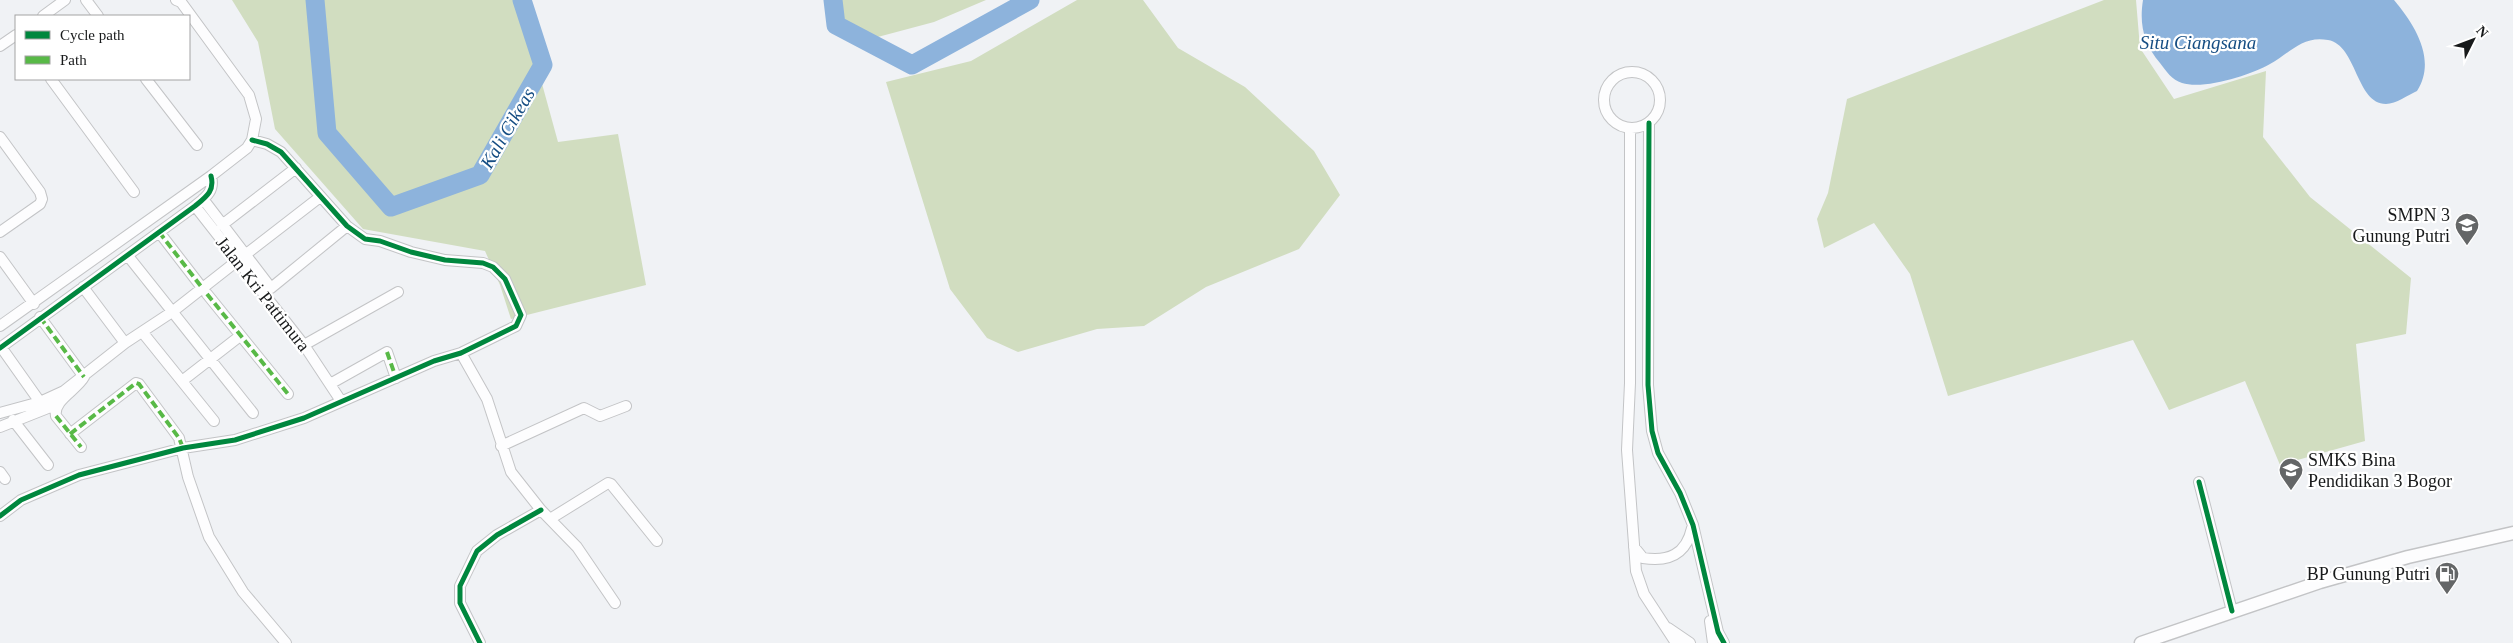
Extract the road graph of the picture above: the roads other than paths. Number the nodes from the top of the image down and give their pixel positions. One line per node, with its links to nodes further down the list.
1 (65, 0): 4 (street)
2 (86, 0): 5 (street)
3 (176, 0): 13 (street)
4 (43, 15)
5 (97, 15)
6 (15, 36): 7 (street)
7 (0, 46)
8 (52, 80): 17 (street)
9 (147, 80): 14 (street)
10 (1649, 123): 11 (street); 11 (street); 67 (street)
11 (1630, 128): 66 (street)
12 (0, 137): 22 (street)
13 (252, 140): 15 (street); 16 (street)
14 (197, 145)
15 (296, 168): 18 (street); 20 (street)
16 (211, 176): 19 (street); 30 (street)
17 (134, 192)
18 (320, 197): 21 (street); 26 (street)
19 (199, 203): 20 (street); 23 (street); 26 (street, Jalan Kri Pattimura)
20 (222, 225): 26 (street)
21 (347, 226): 26 (street); 39 (street)
22 (0, 232)
23 (159, 232): 24 (street); 28 (street)
24 (128, 256): 27 (street); 31 (street)
25 (0, 257): 30 (street)
26 (241, 258): 28 (street); 37 (street, Jalan Kri Pattimura)
27 (83, 287): 32 (street); 36 (street)
28 (205, 291): 31 (street); 35 (street)
29 (398, 292): 37 (street)
30 (34, 304): 33 (street)
31 (172, 312): 34 (street); 40 (street)
32 (40, 317): 38 (street); 41 (street)
33 (0, 326)
34 (143, 333): 36 (street); 43 (street)
35 (240, 336): 40 (street); 45 (street)
36 (125, 343): 41 (street)
37 (304, 345): 44 (street, Jalan Kri Pattimura)
38 (0, 348): 47 (street)
39 (462, 353): 42 (street); 57 (street)
40 (209, 360): 43 (street); 51 (street)
41 (84, 377): 47 (street); 48 (street)
42 (396, 378): 44 (street); 46 (street)
43 (182, 382): 53 (street)
44 (330, 384): 46 (street, Jalan Kri Pattimura)
45 (288, 394)
46 (341, 401): 58 (street)
47 (40, 402): 50 (street)
48 (58, 404): 52 (street); 55 (street)
49 (626, 406): 57 (street)
50 (0, 413)
51 (254, 414)
52 (13, 420): 54 (street); 59 (street)
53 (214, 421)
54 (0, 427)
55 (70, 434): 56 (street); 58 (street)
56 (80, 446)
57 (501, 446): 61 (street)
58 (183, 448): 62 (street); 75 (street)
59 (48, 465)
60 (2199, 482): 72 (street)
61 (541, 510): 63 (street); 76 (street)
62 (0, 516)
63 (550, 519): 65 (street); 71 (street)
64 (2513, 533): 72 (main road)
65 (657, 541)
66 (1634, 546): 68 (street); 69 (street)
67 (1694, 546): 68 (street); 70 (street)
68 (1643, 558): 69 (street)
69 (1636, 571): 73 (street)
70 (1704, 573): 79 (street); 80 (street)
71 (615, 603)
72 (2232, 611): 74 (main road)
73 (1660, 622): 77 (street); 78 (street)
74 (2166, 639): 81 (main road)
75 (286, 643)
76 (480, 643)
77 (1676, 643)
78 (1690, 643)
79 (1713, 643)
80 (1724, 643)
81 (2141, 643)

